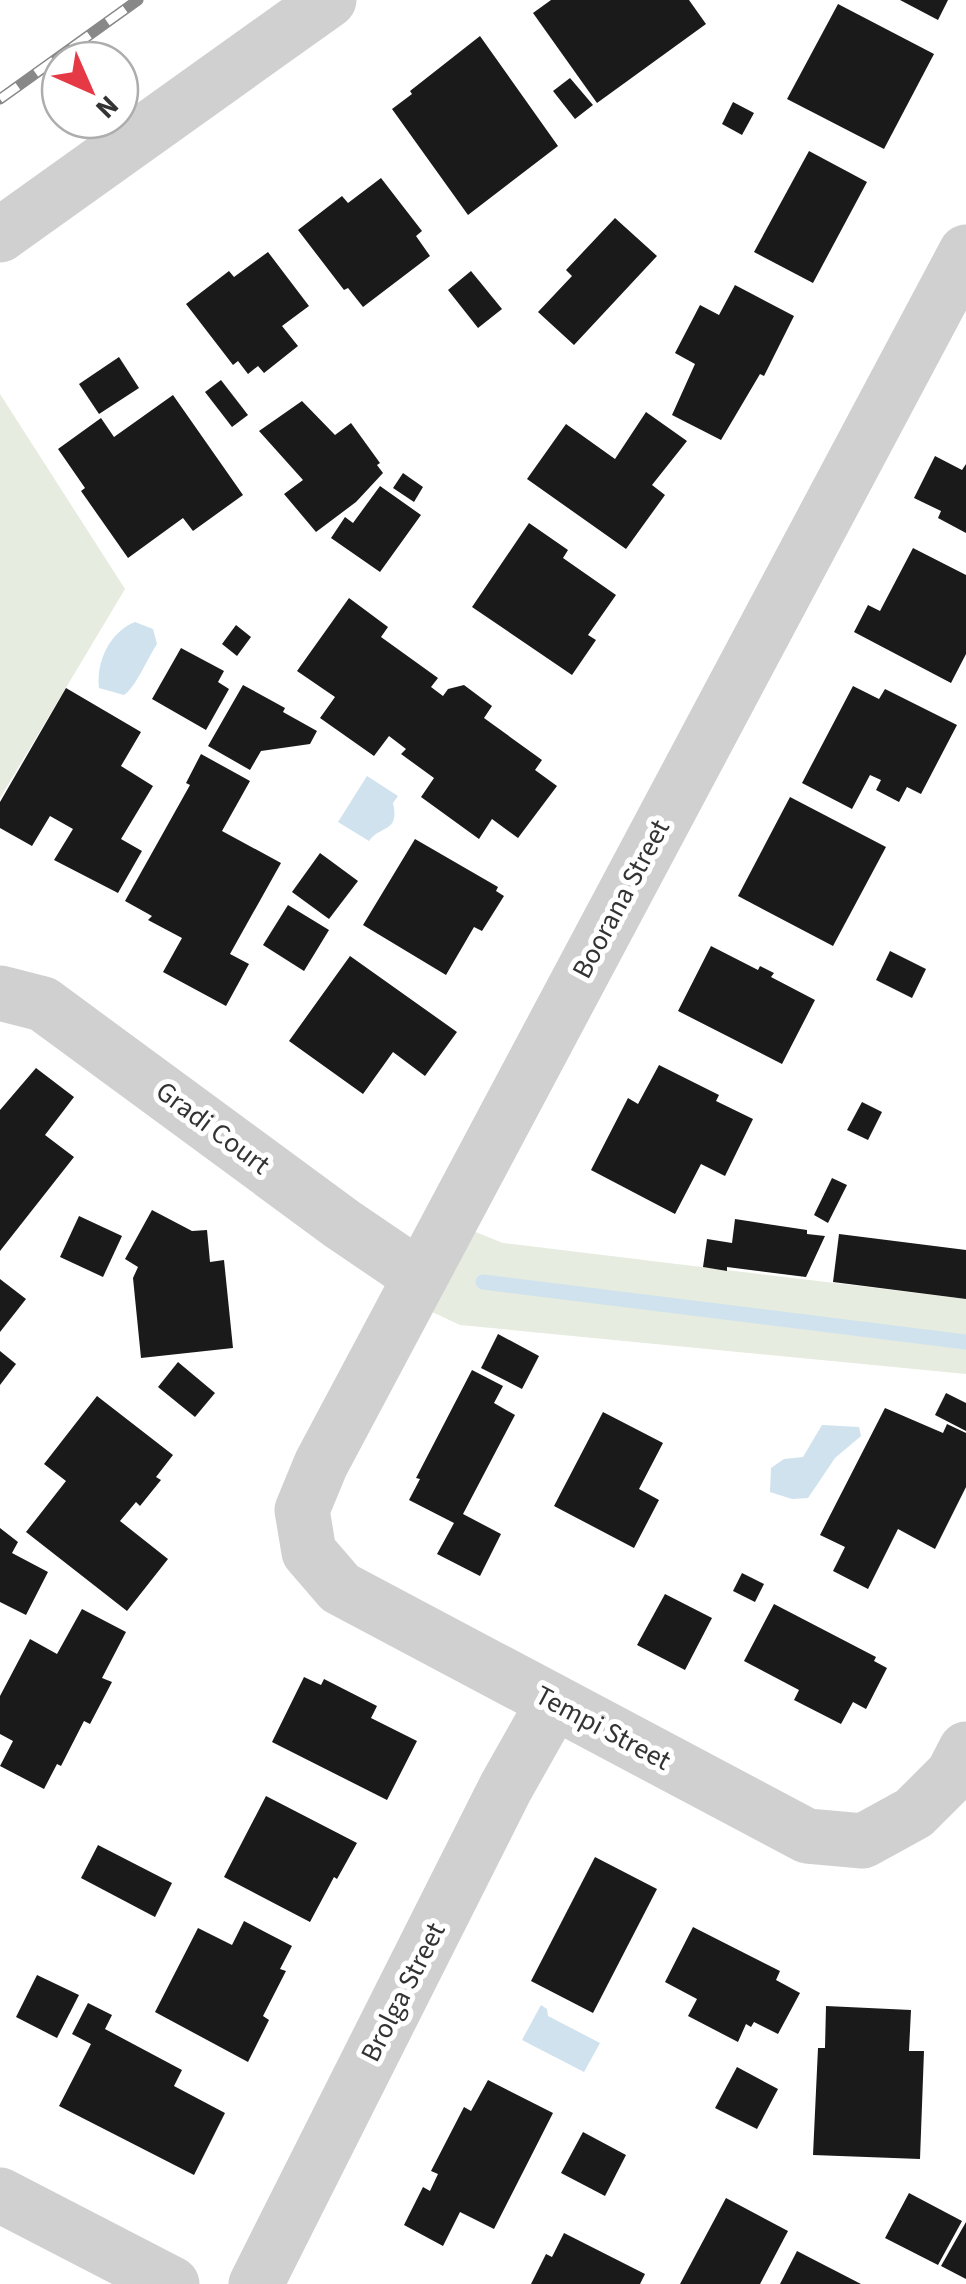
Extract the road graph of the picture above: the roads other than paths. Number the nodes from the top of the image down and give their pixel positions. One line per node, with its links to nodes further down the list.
1 (329, 0): 2 (street)
2 (0, 235)
3 (966, 252): 5 (street, Boorana Street)
4 (0, 993): 5 (street, Gradi Court)
5 (420, 1277): 6 (street, Boorana Street)
6 (309, 1552): 7 (street, Tempi Street)
7 (554, 1702): 8 (street, Tempi Street); 11 (street, Brolga Street)
8 (966, 1749)
9 (0, 2195): 10 (street)
10 (172, 2284)
11 (256, 2284)

